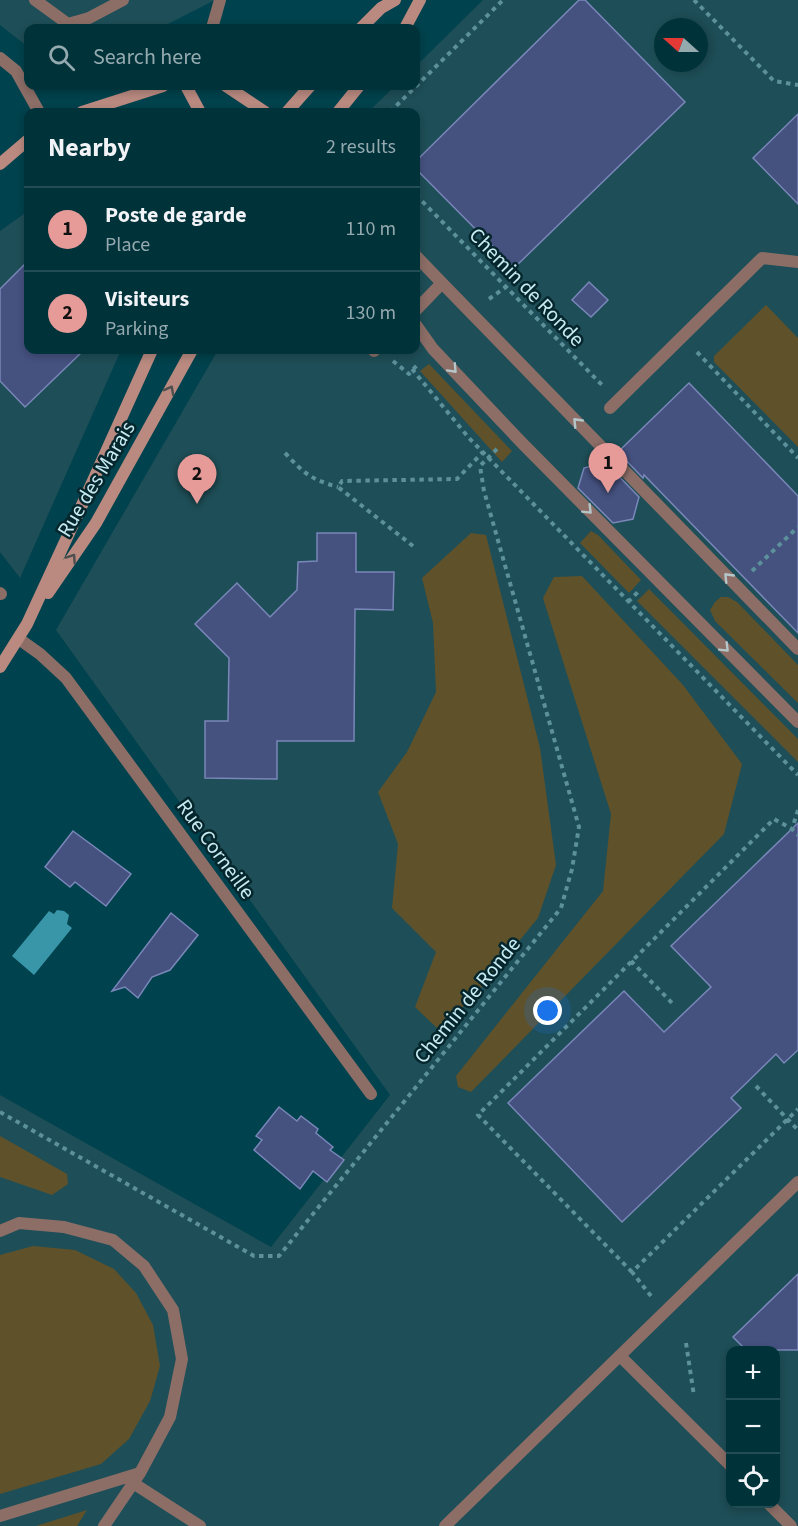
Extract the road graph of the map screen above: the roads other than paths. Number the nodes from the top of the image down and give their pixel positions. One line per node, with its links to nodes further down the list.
1 (35, 0): 2 (street)
2 (123, 0)
3 (220, 0): 6 (street)
4 (395, 0): 7 (street)
5 (420, 0): 8 (street)
6 (213, 24)
7 (365, 24)
8 (407, 24)
9 (0, 58): 10 (street)
10 (24, 85)
11 (27, 90): 17 (street)
12 (151, 90): 18 (street)
13 (188, 90): 19 (street)
14 (232, 90): 20 (street)
15 (306, 90): 21 (street)
16 (356, 90): 22 (street)
17 (37, 108)
18 (94, 108)
19 (198, 108)
20 (259, 108)
21 (291, 108)
22 (341, 108)
23 (24, 143): 24 (street)
24 (0, 164)
25 (420, 260): 27 (street)
26 (798, 261): 32 (street)
27 (442, 283): 28 (street); 35 (street, one-way to 27)
28 (420, 306)
29 (420, 331): 37 (street, one-way to 37)
30 (150, 354): 33 (street, Rue des Marais)
31 (190, 354): 33 (street, Rue des Marais, one-way to 31)
32 (614, 405)
33 (27, 624): 34 (street, Rue des Marais)
34 (19, 639): 36 (street, Rue des Marais); 38 (street, Rue Corneille)
35 (798, 649)
36 (0, 667)
37 (798, 722)
38 (371, 1094)
39 (798, 1182): 41 (street)
40 (0, 1231): 43 (street)
41 (620, 1356): 42 (street); 48 (street)
42 (726, 1461)
43 (136, 1478): 45 (street); 46 (street); 47 (street)
44 (774, 1508): 49 (street)
45 (0, 1516)
46 (104, 1526)
47 (200, 1526)
48 (445, 1526)
49 (791, 1526)

